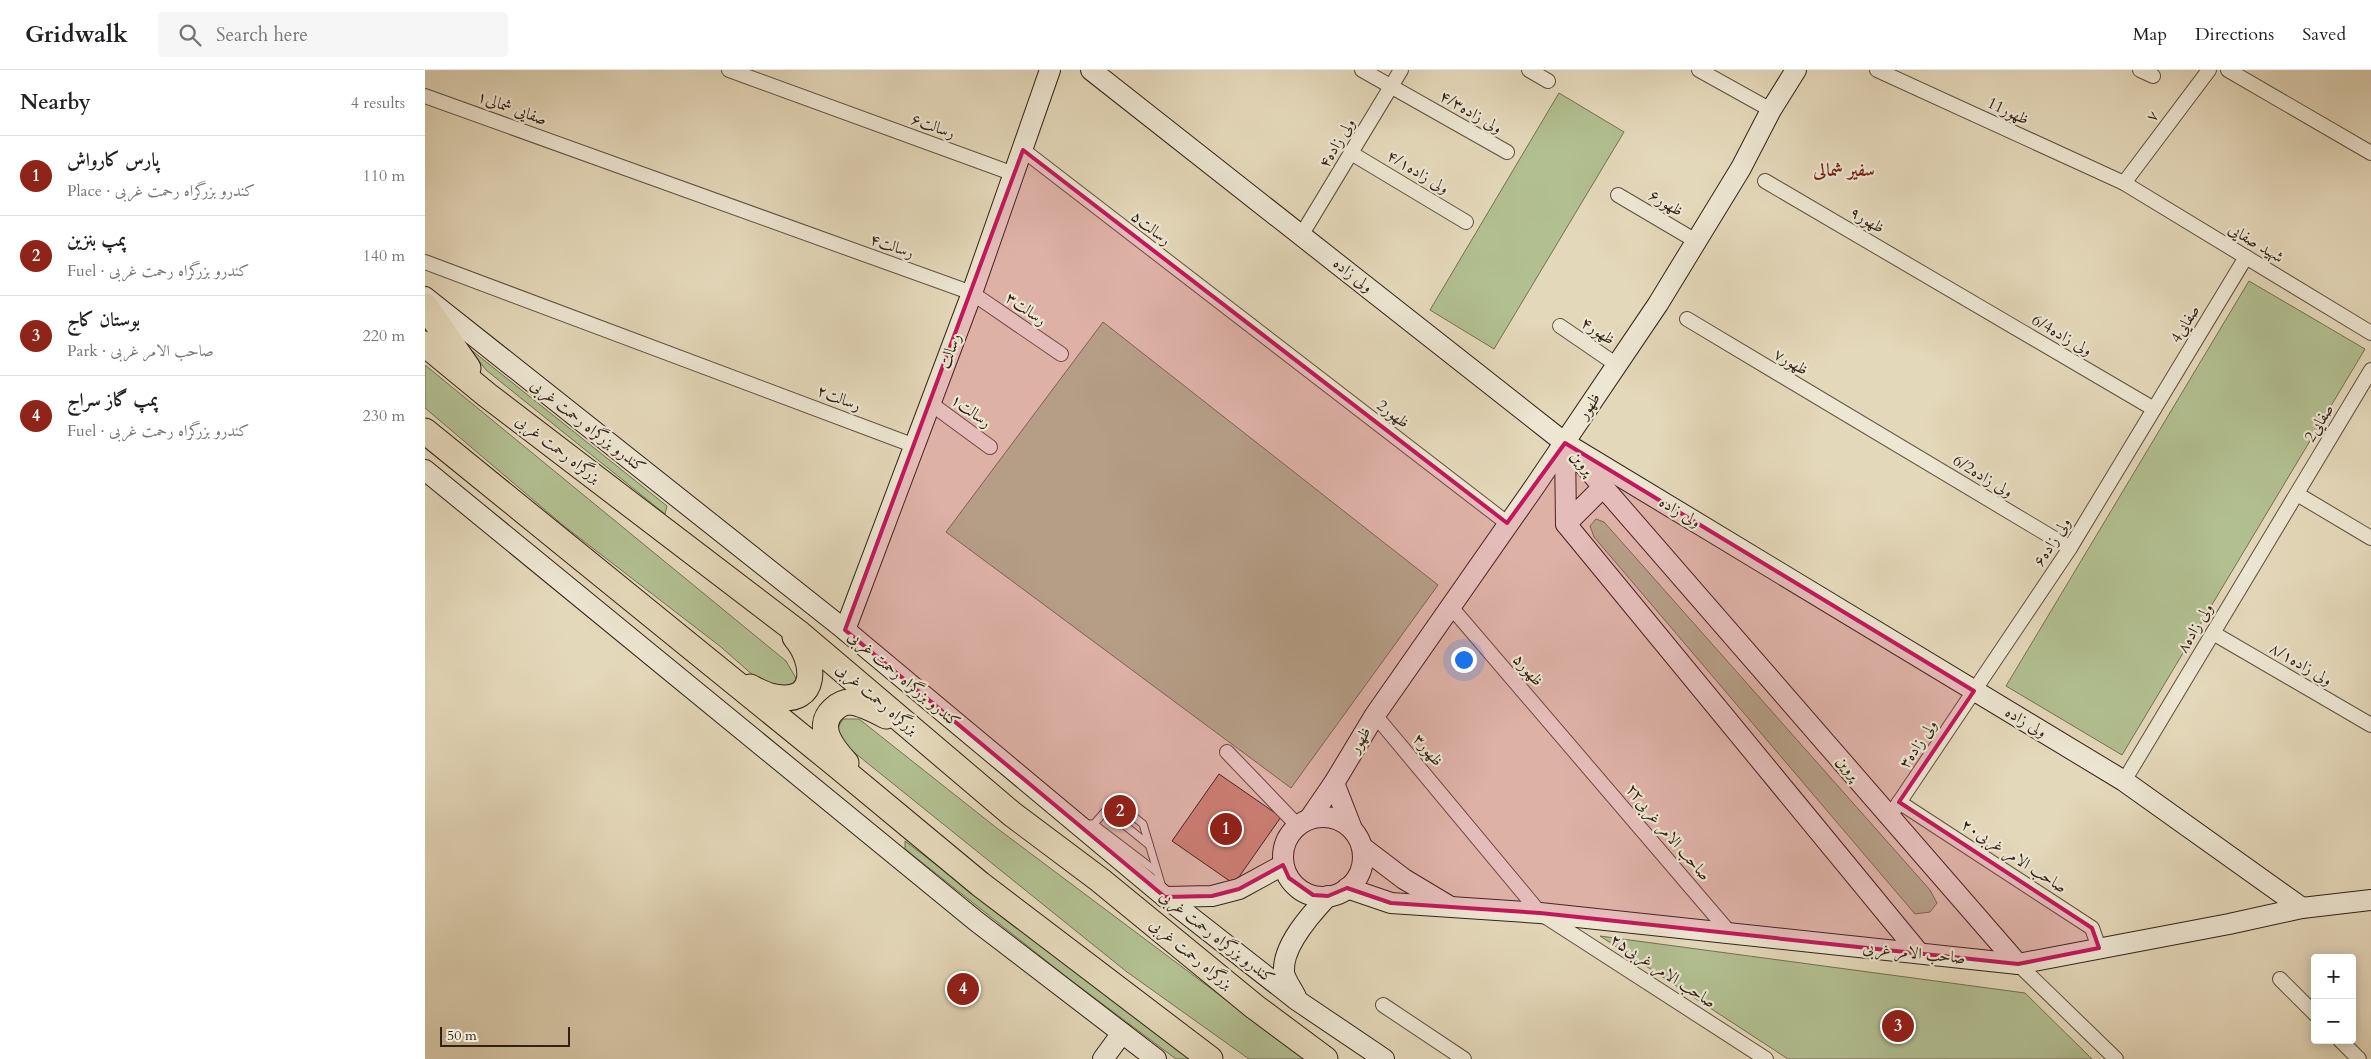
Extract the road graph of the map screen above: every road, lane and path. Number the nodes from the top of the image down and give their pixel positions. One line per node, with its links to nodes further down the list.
1 (729, 70): 22 (street, رسالت۶)
2 (1050, 70): 18 (street, رسالت)
3 (1091, 70): 28 (street, ولی زاده)
4 (1362, 70): 15 (street, ولی زاده۴/۳)
5 (1401, 70): 15 (street, ولی زاده۴)
6 (1529, 70): 14 (street)
7 (1699, 70): 17 (street)
8 (1796, 70): 17 (street, ظهور)
9 (1877, 70): 24 (street, 11ظهور)
10 (2140, 70): 13 (street)
11 (2209, 70): 24 (street, ۷)
12 (2228, 70): 21 (street)
13 (2153, 76)
14 (1548, 81)
15 (1391, 86): 19 (street, ولی زاده۴/۳); 20 (street, ولی زاده۴)
16 (425, 96): 27 (street, صفایی شمالی۱)
17 (1771, 110): 29 (street, ظهور)
18 (1023, 150): 22 (street, رسالت); 38 (street, رسالت۵)
19 (1507, 152)
20 (1351, 153): 26 (street, ولی زاده۴/۱); 28 (street, ولی زاده۴)
21 (2371, 153)
22 (1014, 174): 33 (street, رسالت)
23 (1765, 181): 32 (street, ظهور۹)
24 (2124, 183): 30 (street, شهید صفایی)
25 (1618, 195): 29 (street, ظهور۶)
26 (1466, 222)
27 (801, 232): 33 (street, رسالت۴)
28 (1302, 234): 49 (street, ولی زاده)
29 (1696, 241): 42 (street, ظهور)
30 (2246, 257): 39 (street, شهید صفایی); 46 (street, 4صفایی)
31 (425, 262): 50 (street, رسالت۲)
32 (1951, 290): 46 (street, 6/4ولی زاده)
33 (972, 292): 41 (street, رسالت۳); 45 (street, رسالت)
34 (425, 297): 61 (street, کندرو بزرگراه رحمت غربی)
35 (425, 306): 44 (highway)
36 (1687, 319): 48 (street, ظهور۷)
37 (1560, 326): 42 (street, ظهور۴)
38 (1257, 333): 55 (street, 2ظهور)
39 (2371, 333)
40 (425, 344): 44 (highway, بزرگراه رحمت غربی)
41 (1061, 354)
42 (1617, 365): 49 (street, ظهور)
43 (2371, 370): 54 (street, 2صفایی)
44 (487, 395): 60 (highway, بزرگراه رحمت غربی)
45 (930, 403): 50 (street, رسالت); 51 (street, رسالت۱)
46 (2154, 409): 58 (street, ولی زاده۶)
47 (425, 431): 63 (highway)
48 (1878, 434): 58 (street, 6/2ولی زاده)
49 (1565, 443): 53 (street, پروین); 55 (street, ظهور); 56 (street, پروین); 64 (street, ولی زاده)
50 (915, 446): 61 (street, رسالت)
51 (991, 447)
52 (425, 470): 97 (street)
53 (1603, 487): 56 (street); 73 (street, پروین)
54 (2297, 494): 57 (street); 62 (street, ولی زاده۸)
55 (1507, 523): 59 (street, ظهور)
56 (1566, 524): 91 (street)
57 (2371, 538)
58 (2070, 548): 64 (street, ولی زاده۶)
59 (1451, 607): 65 (street, ظهور); 69 (street, ظهور۵)
60 (768, 609): 63 (highway); 67 (highway, بزرگراه رحمت غربی)
61 (845, 630): 76 (street, کندرو بزرگراه رحمت غربی)
62 (2213, 633): 66 (street, ولی زاده۸/۱); 70 (street, ولی زاده۸)
63 (719, 671): 72 (highway)
64 (1975, 691): 70 (street, ولی زاده); 73 (street, ولی زاده۳)
65 (1375, 715): 71 (street, ظهور); 88 (street, ظهور۳)
66 (2371, 725)
67 (920, 736): 72 (highway); 102 (highway, بزرگراه رحمت غربی)
68 (1227, 752): 75 (street)
69 (1579, 756): 89 (street, صاحب الامر غربی٢٢)
70 (2124, 781): 87 (street, ولی زاده)
71 (1334, 783): 75 (street, ظهور); 77 (street)
72 (875, 797): 101 (highway)
73 (1894, 809): 90 (street, صاحب الامر غربی۲۰); 92 (street, پروین)
74 (1106, 810): 76 (lane); 78 (lane); 78 (lane)
75 (1304, 822): 77 (street); 80 (street)
76 (1085, 824): 81 (lane); 84 (street, کندرو بزرگراه رحمت غربی)
77 (1352, 829): 79 (street)
78 (1149, 845): 81 (lane)
79 (1362, 847): 82 (street); 86 (street)
80 (1283, 864): 83 (street); 84 (street)
81 (1157, 872): 84 (lane)
82 (1347, 888): 83 (street); 86 (street, صاحب الامر غربی)
83 (1328, 896): 94 (street)
84 (1165, 897): 94 (street, کندرو بزرگراه رحمت غربی)
85 (2371, 900): 87 (street, صاحب الامر غربی)
86 (1453, 908): 88 (street, صاحب الامر غربی)
87 (2302, 908): 90 (street, صاحب الامر غربی)
88 (1541, 913): 89 (street, صاحب الامر غربی); 105 (street, صاحب الامر غربی۲۵)
89 (1730, 933): 91 (street, صاحب الامر غربی)
90 (2099, 948): 92 (street, صاحب الامر غربی)
91 (1919, 953): 92 (street, صاحب الامر غربی)
92 (2018, 964): 106 (street)
93 (2280, 979): 96 (street)
94 (1298, 1001): 103 (street, کندرو بزرگراه رحمت غربی)
95 (1383, 1005): 104 (street)
96 (2311, 1010)
97 (1122, 1033): 99 (street); 100 (street)
98 (2344, 1044): 107 (street)
99 (1103, 1059)
100 (1156, 1059)
101 (1210, 1059)
102 (1325, 1059)
103 (1385, 1059)
104 (1464, 1059)
105 (1766, 1059)
106 (2116, 1059)
107 (2359, 1059)

